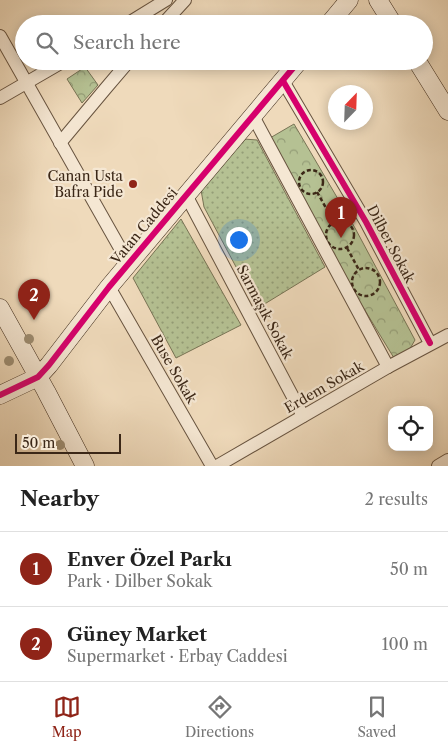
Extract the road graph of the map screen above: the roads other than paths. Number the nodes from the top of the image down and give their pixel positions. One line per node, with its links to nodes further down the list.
1 (166, 0): 5 (street)
2 (185, 0): 6 (street)
3 (349, 0): 7 (street)
4 (378, 0): 8 (street)
5 (142, 15)
6 (171, 15)
7 (337, 15)
8 (387, 15)
9 (0, 36): 10 (street)
10 (15, 64)
11 (18, 70): 17 (street)
12 (49, 70): 17 (street)
13 (121, 70): 21 (street)
14 (291, 70): 16 (street, Vatan Caddesi)
15 (424, 70): 19 (street)
16 (283, 80): 20 (street, Vatan Caddesi); 27 (street, Dilber Sokak)
17 (26, 84): 18 (street); 21 (street)
18 (0, 98)
19 (446, 101)
20 (253, 116): 22 (street, Vatan Caddesi); 28 (street)
21 (60, 142): 23 (street)
22 (186, 195): 23 (street, Vatan Caddesi); 31 (street, Sarmaşık Sokak)
23 (129, 264): 24 (street, Vatan Caddesi)
24 (109, 287): 29 (street, Vatan Caddesi); 34 (street, Buse Sokak)
25 (0, 308): 29 (street)
26 (448, 335): 27 (street, Erdem Sokak)
27 (430, 343): 28 (street, Erdem Sokak)
28 (388, 367): 31 (street, Erdem Sokak)
29 (38, 377): 30 (street, Vatan Caddesi); 33 (street)
30 (0, 395)
31 (303, 416): 35 (street, Erdem Sokak)
32 (448, 460): 36 (street)
33 (85, 466)
34 (212, 466)
35 (217, 466)
36 (438, 466)

